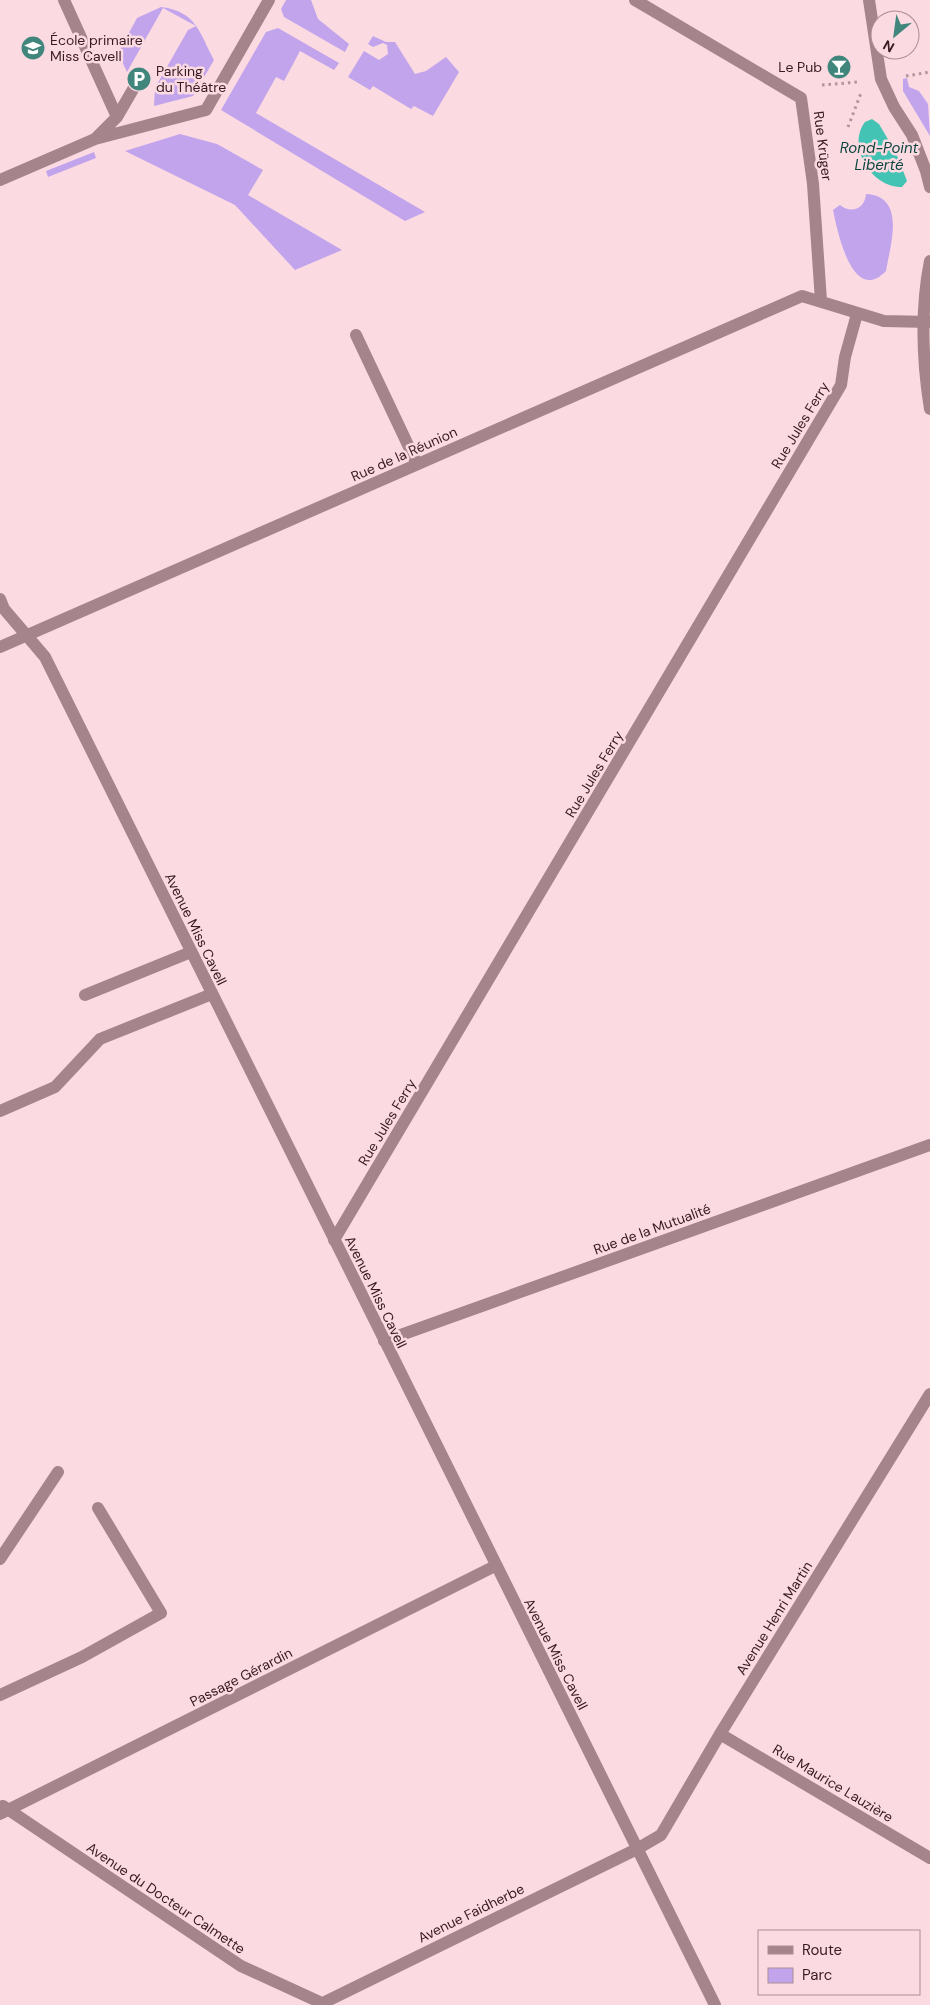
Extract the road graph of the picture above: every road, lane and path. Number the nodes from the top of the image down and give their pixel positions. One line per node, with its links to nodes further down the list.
1 (64, 0): 11 (street)
2 (269, 0): 13 (street)
3 (635, 0): 10 (street)
4 (870, 0): 15 (street)
5 (930, 72): 6 (path)
6 (898, 78)
7 (139, 79): 11 (street)
8 (865, 81): 10 (path)
9 (861, 90): 12 (path)
10 (793, 94): 17 (street, Rue Krüger)
11 (117, 117): 13 (street)
12 (848, 127)
13 (95, 139): 14 (street)
14 (0, 180)
15 (930, 187)
16 (930, 261): 19 (street)
17 (821, 300): 18 (street, Rue de la Réunion); 22 (street, Rue de la Réunion)
18 (857, 314): 19 (street, Rue de la Réunion); 31 (street, Rue Jules Ferry)
19 (926, 322): 21 (street)
20 (356, 334): 22 (street)
21 (930, 409)
22 (417, 464): 24 (street, Rue de la Réunion)
23 (0, 599): 24 (street, Avenue Miss Cavell)
24 (26, 636): 25 (street, Rue de la Réunion); 26 (street, Avenue Miss Cavell)
25 (0, 647)
26 (191, 952): 27 (street, Avenue Miss Cavell); 28 (street)
27 (212, 994): 29 (street); 31 (street, Avenue Miss Cavell)
28 (85, 995)
29 (0, 1111)
30 (930, 1145): 32 (street, Rue de la Mutualité)
31 (334, 1240): 32 (street, Avenue Miss Cavell)
32 (384, 1342): 37 (street, Avenue Miss Cavell)
33 (930, 1394): 39 (street, Avenue Henri Martin)
34 (58, 1472): 36 (street)
35 (98, 1508): 38 (street)
36 (0, 1560)
37 (496, 1566): 40 (street, Passage Gérardin); 41 (street, Avenue Miss Cavell)
38 (0, 1695)
39 (720, 1734): 41 (street, Avenue Henri Martin); 42 (street, Rue Maurice Lauzière)
40 (3, 1810): 43 (street, Avenue du Docteur Calmette)
41 (637, 1849): 43 (street, Avenue Faidherbe); 44 (street, Avenue Miss Cavell)
42 (930, 1858)
43 (322, 2004)
44 (715, 2005)

